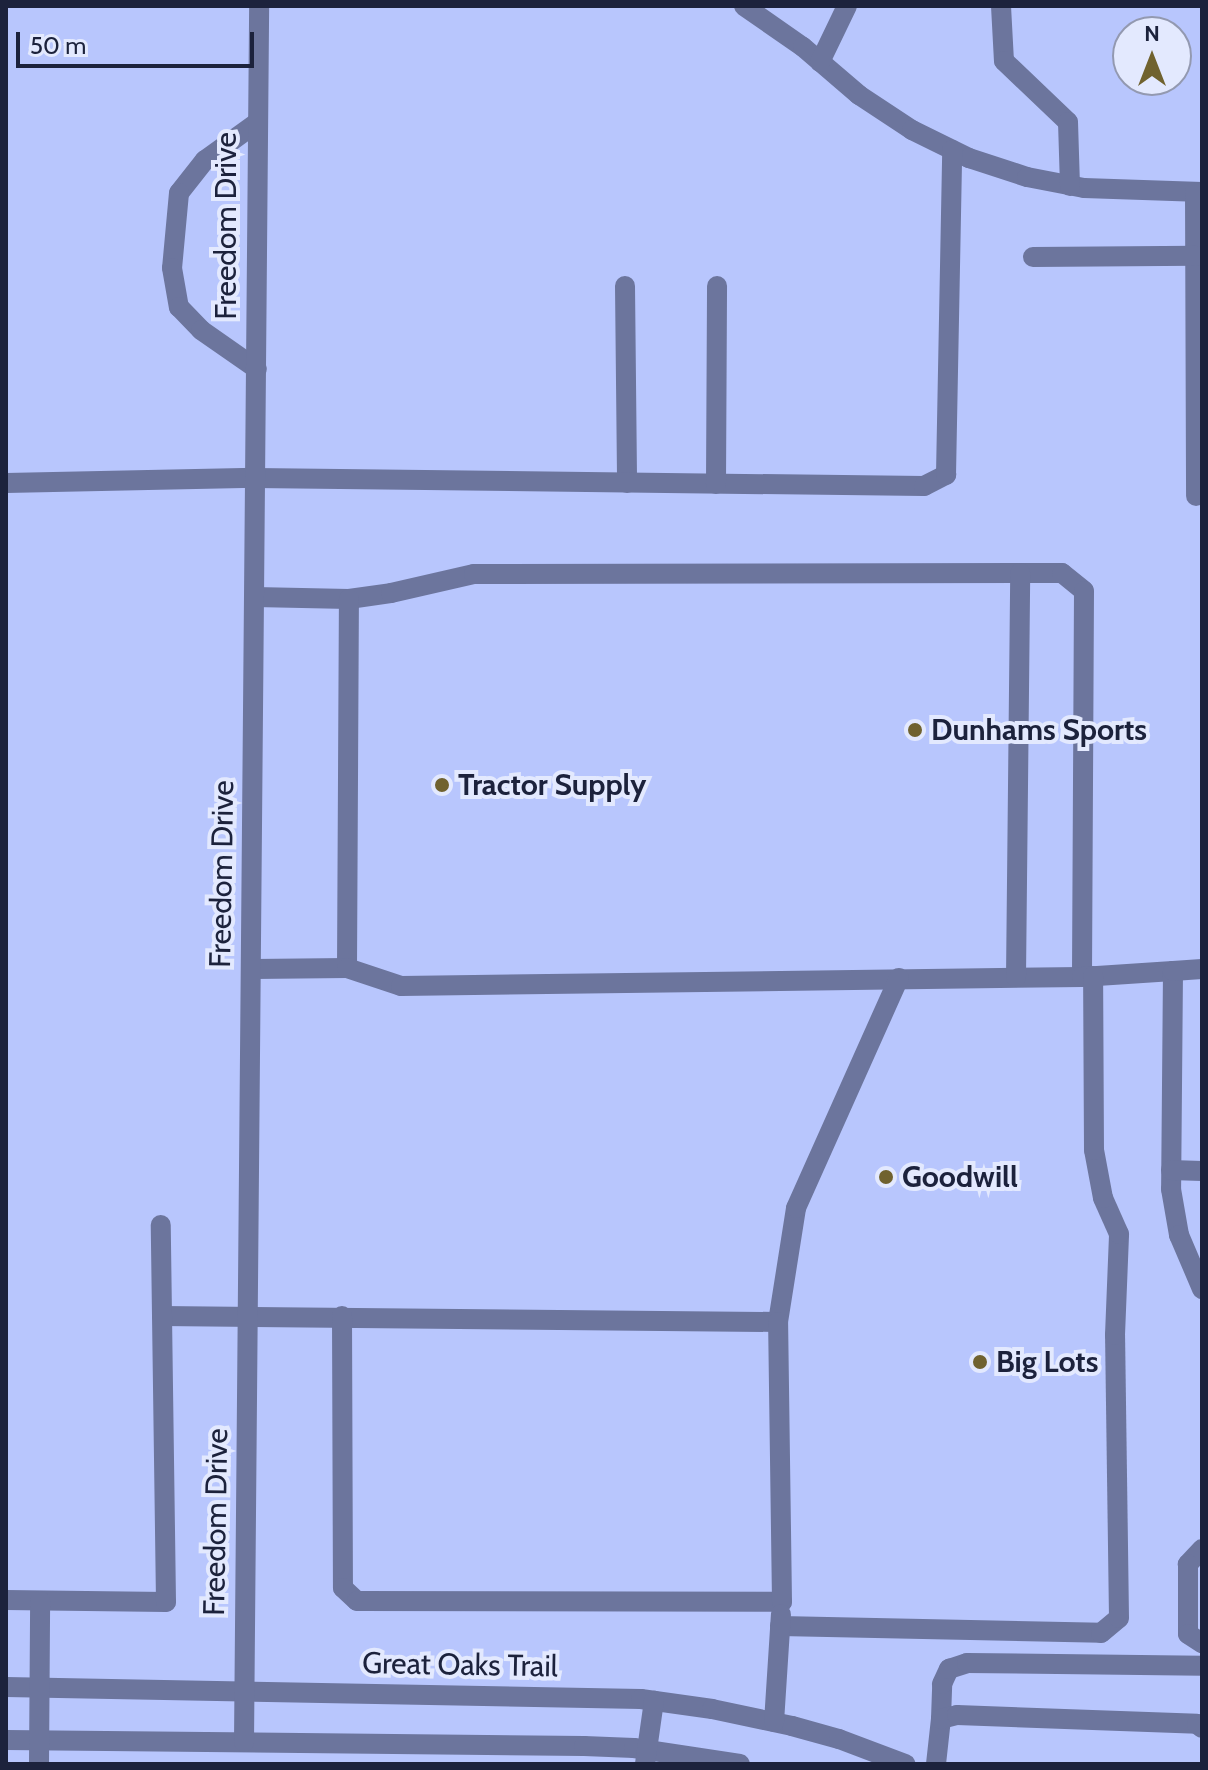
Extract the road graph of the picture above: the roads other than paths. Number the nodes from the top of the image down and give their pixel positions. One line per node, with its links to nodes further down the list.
1 (259, 6): 6 (street, Freedom Drive)
2 (744, 6): 5 (street)
3 (847, 6): 5 (street)
4 (1001, 6): 8 (street)
5 (820, 62): 7 (street)
6 (255, 124): 14 (street, Freedom Drive); 14 (street)
7 (952, 150): 8 (street); 18 (street)
8 (1070, 186): 9 (street)
9 (1199, 192): 10 (street)
10 (1196, 256): 11 (street); 19 (street)
11 (1033, 257)
12 (625, 286): 17 (street)
13 (717, 286): 18 (street)
14 (257, 369): 15 (street, Freedom Drive)
15 (255, 478): 16 (street); 17 (street); 21 (street, Freedom Drive)
16 (6, 483)
17 (627, 483): 18 (street)
18 (716, 484)
19 (1196, 496)
20 (1020, 573): 22 (street); 27 (street); 28 (street)
21 (255, 597): 22 (street); 24 (street, Freedom Drive)
22 (349, 599): 23 (street)
23 (347, 968): 24 (street); 29 (street)
24 (251, 969): 36 (street, Freedom Drive)
25 (1202, 969): 26 (street)
26 (1173, 971): 28 (street); 30 (street)
27 (1016, 977): 28 (street); 29 (street)
28 (1088, 977): 42 (street)
29 (899, 978): 37 (street)
30 (1171, 1170): 31 (street); 33 (street)
31 (1202, 1171)
32 (161, 1225): 34 (street)
33 (1202, 1289)
34 (162, 1316): 36 (street); 40 (street)
35 (342, 1316): 36 (street); 37 (street); 41 (street)
36 (248, 1317): 47 (street, Freedom Drive)
37 (778, 1322): 41 (street)
38 (1202, 1549): 43 (street)
39 (6, 1600): 40 (street)
40 (40, 1601): 46 (street)
41 (782, 1602): 42 (street)
42 (780, 1626): 50 (street)
43 (1202, 1643)
44 (1202, 1666): 49 (street)
45 (6, 1687): 46 (street, Great Oaks Trail)
46 (40, 1687): 47 (street, Great Oaks Trail); 53 (street)
47 (244, 1692): 48 (street, Great Oaks Trail); 54 (street, Freedom Drive)
48 (654, 1701): 50 (street, Great Oaks Trail); 55 (street)
49 (941, 1719): 51 (street); 59 (street)
50 (774, 1722): 58 (street, Great Oaks Trail)
51 (1202, 1728)
52 (6, 1740): 53 (street)
53 (40, 1740): 54 (street); 56 (street)
54 (244, 1742): 55 (street)
55 (646, 1757): 57 (street)
56 (39, 1764)
57 (740, 1764)
58 (905, 1764)
59 (936, 1764)

